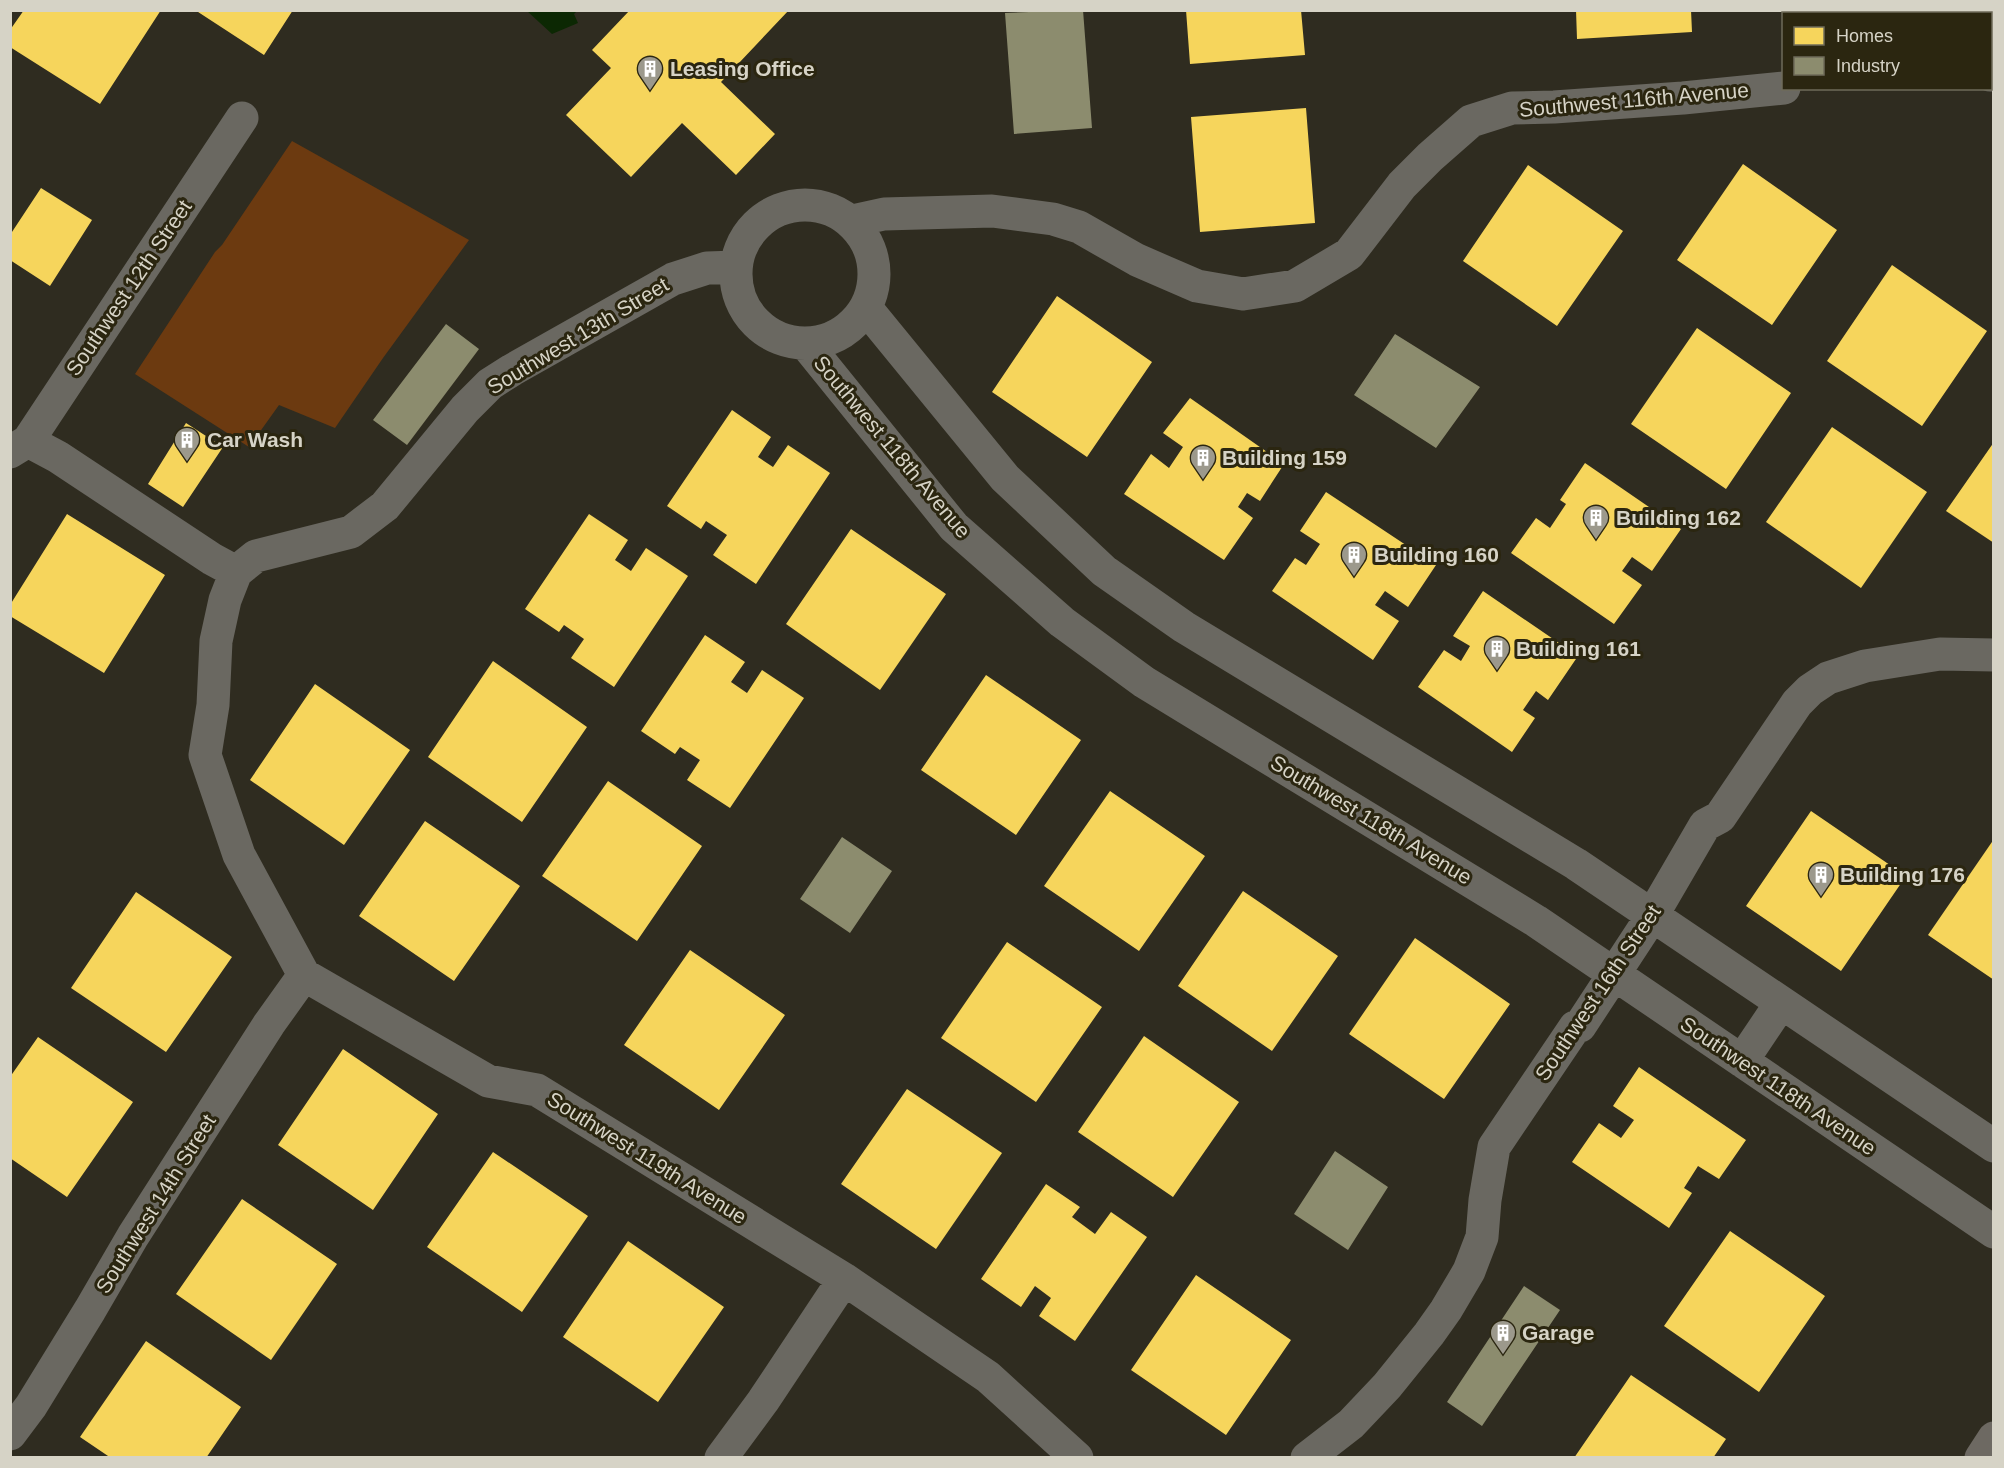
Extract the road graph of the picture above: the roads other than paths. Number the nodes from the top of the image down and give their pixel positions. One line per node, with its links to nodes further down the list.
1 (1782, 88): 3 (street, Southwest 116th Avenue)
2 (242, 118): 7 (street, Southwest 12th Street)
3 (852, 221): 4 (street); 5 (street)
4 (736, 267): 6 (street); 8 (street, Southwest 13th Street)
5 (866, 308): 6 (street); 10 (street)
6 (806, 344): 12 (street, Southwest 118th Avenue)
7 (19, 447): 8 (street)
8 (236, 572): 11 (street)
9 (1994, 655): 10 (street, Southwest 16th Street)
10 (1652, 916): 12 (street, Southwest 16th Street); 13 (street)
11 (304, 975): 17 (street, Southwest 119th Avenue); 18 (street, Southwest 14th Street)
12 (1613, 975): 14 (street, Southwest 118th Avenue); 22 (street, Southwest 16th Street)
13 (1781, 1003): 14 (street); 15 (street)
14 (1742, 1061): 16 (street, Southwest 118th Avenue)
15 (1994, 1146)
16 (1994, 1232)
17 (844, 1279): 20 (street); 21 (street, Southwest 119th Avenue)
18 (10, 1434)
19 (1994, 1438): 23 (main road)
20 (721, 1458)
21 (1077, 1458)
22 (1307, 1458)
23 (1980, 1458)

